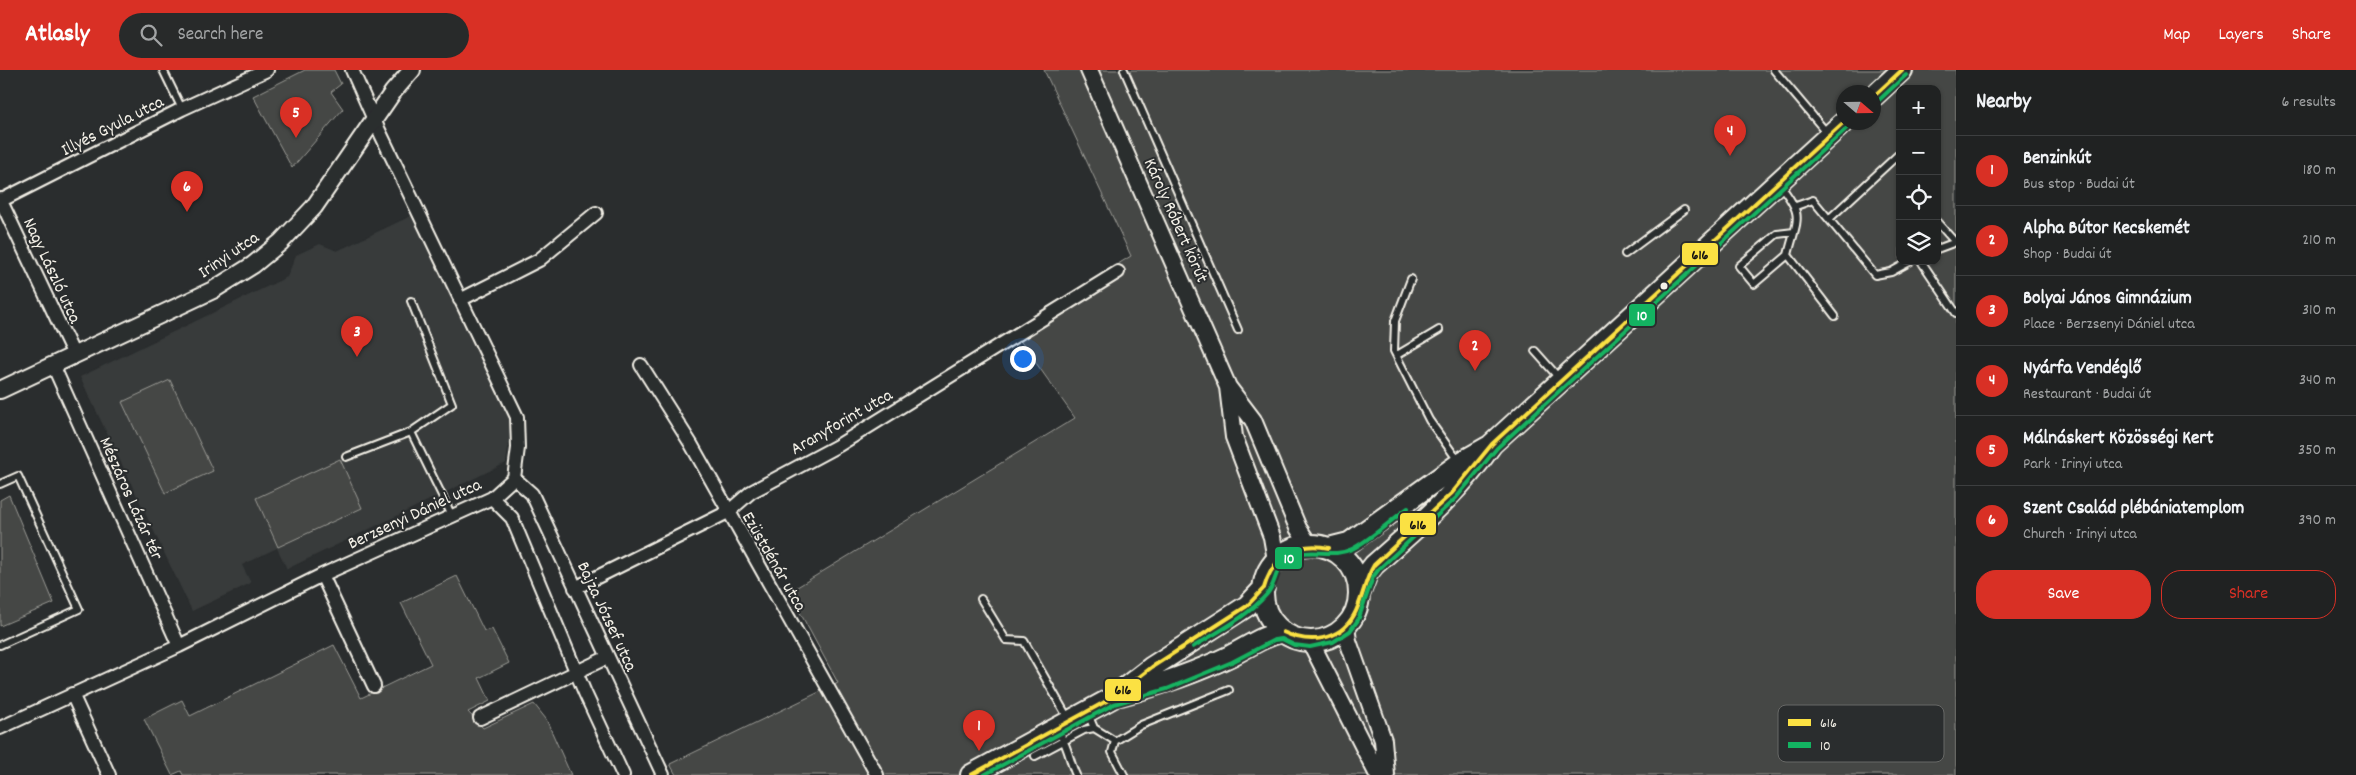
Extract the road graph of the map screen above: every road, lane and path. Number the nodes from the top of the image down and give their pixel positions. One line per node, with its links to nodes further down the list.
1 (163, 70): 10 (lane)
2 (267, 70): 10 (street, Illyés Gyula utca)
3 (352, 70): 11 (street)
4 (412, 70): 11 (street, Irinyi utca)
5 (1090, 70): 43 (street, Károly Róbert körút)
6 (1124, 70): 35 (lane)
7 (1774, 70): 13 (lane)
8 (1902, 70): 9 (main road)
9 (1881, 90)
10 (182, 109): 16 (street, Illyés Gyula utca)
11 (375, 122): 31 (street); 38 (street, Irinyi utca)
12 (1836, 129): 13 (main road)
13 (1829, 136): 15 (main road)
14 (1896, 157): 20 (lane)
15 (1778, 183): 17 (lane); 42 (main road)
16 (0, 200): 38 (street, Nagy László utca)
17 (1796, 206): 20 (lane); 22 (lane)
18 (1684, 210): 25 (lane)
19 (596, 213): 31 (street)
20 (1829, 219): 27 (lane)
21 (1941, 226): 23 (lane)
22 (1794, 232): 26 (lane); 26 (lane)
23 (1956, 242): 24 (lane)
24 (1941, 248)
25 (1625, 254)
26 (1788, 255): 34 (lane)
27 (1904, 265)
28 (1924, 265): 33 (lane)
29 (1118, 272): 52 (street, Aranyforint utca)
30 (1412, 279): 39 (lane)
31 (460, 300): 49 (street)
32 (411, 301): 45 (lane)
33 (1956, 313)
34 (1835, 316)
35 (1238, 330)
36 (1439, 330): 39 (lane)
37 (1535, 351): 42 (lane)
38 (74, 355): 40 (street, Irinyi utca)
39 (1397, 355): 48 (lane)
40 (53, 365): 44 (street, Irinyi utca); 66 (street, Mészáros Lázár tér)
41 (641, 365): 52 (street, Ezüstdénár utca)
42 (1561, 381): 46 (main road)
43 (1228, 387): 54 (street, Károly Róbert körút); 56 (street, Károly Róbert körút)
44 (0, 390)
45 (411, 432): 47 (lane); 53 (lane)
46 (1492, 444): 48 (main road); 60 (main road)
47 (346, 458)
48 (1460, 463): 55 (main road)
49 (514, 478): 51 (street, Berzsenyi Dániel utca); 58 (street, Bajza József utca)
50 (0, 484): 65 (lane)
51 (492, 498): 53 (street, Berzsenyi Dániel utca); 68 (street)
52 (728, 512): 58 (street, Aranyforint utca); 81 (street, Ezüstdénár utca)
53 (452, 516): 57 (street, Berzsenyi Dániel utca)
54 (1309, 545): 55 (main road); 56 (main road)
55 (1329, 548): 60 (main road)
56 (1276, 560): 59 (main road)
57 (322, 574): 66 (street, Berzsenyi Dániel utca); 69 (street)
58 (575, 588): 67 (street, Bajza József utca)
59 (1264, 588): 63 (main road); 72 (main road)
60 (1359, 595): 62 (main road)
61 (981, 599): 74 (lane)
62 (1346, 626): 64 (main road); 86 (street)
63 (1283, 632): 64 (main road); 72 (main road)
64 (1310, 641): 85 (street)
65 (0, 645)
66 (179, 646): 71 (street, Berzsenyi Dániel utca)
67 (608, 657): 68 (street); 80 (street, Bajza József utca)
68 (576, 672): 73 (street); 79 (street)
69 (374, 686)
70 (1229, 690): 76 (lane)
71 (72, 694): 75 (street, Berzsenyi Dániel utca); 78 (street)
72 (1112, 698): 74 (main road)
73 (480, 718)
74 (1074, 726): 76 (lane); 77 (lane); 82 (main road); 83 (lane)
75 (0, 728)
76 (1115, 741): 84 (lane)
77 (1034, 756)
78 (109, 775)
79 (623, 775)
80 (662, 775)
81 (877, 775)
82 (971, 775)
83 (1076, 775)
84 (1124, 775)
85 (1378, 775)
86 (1386, 775)

